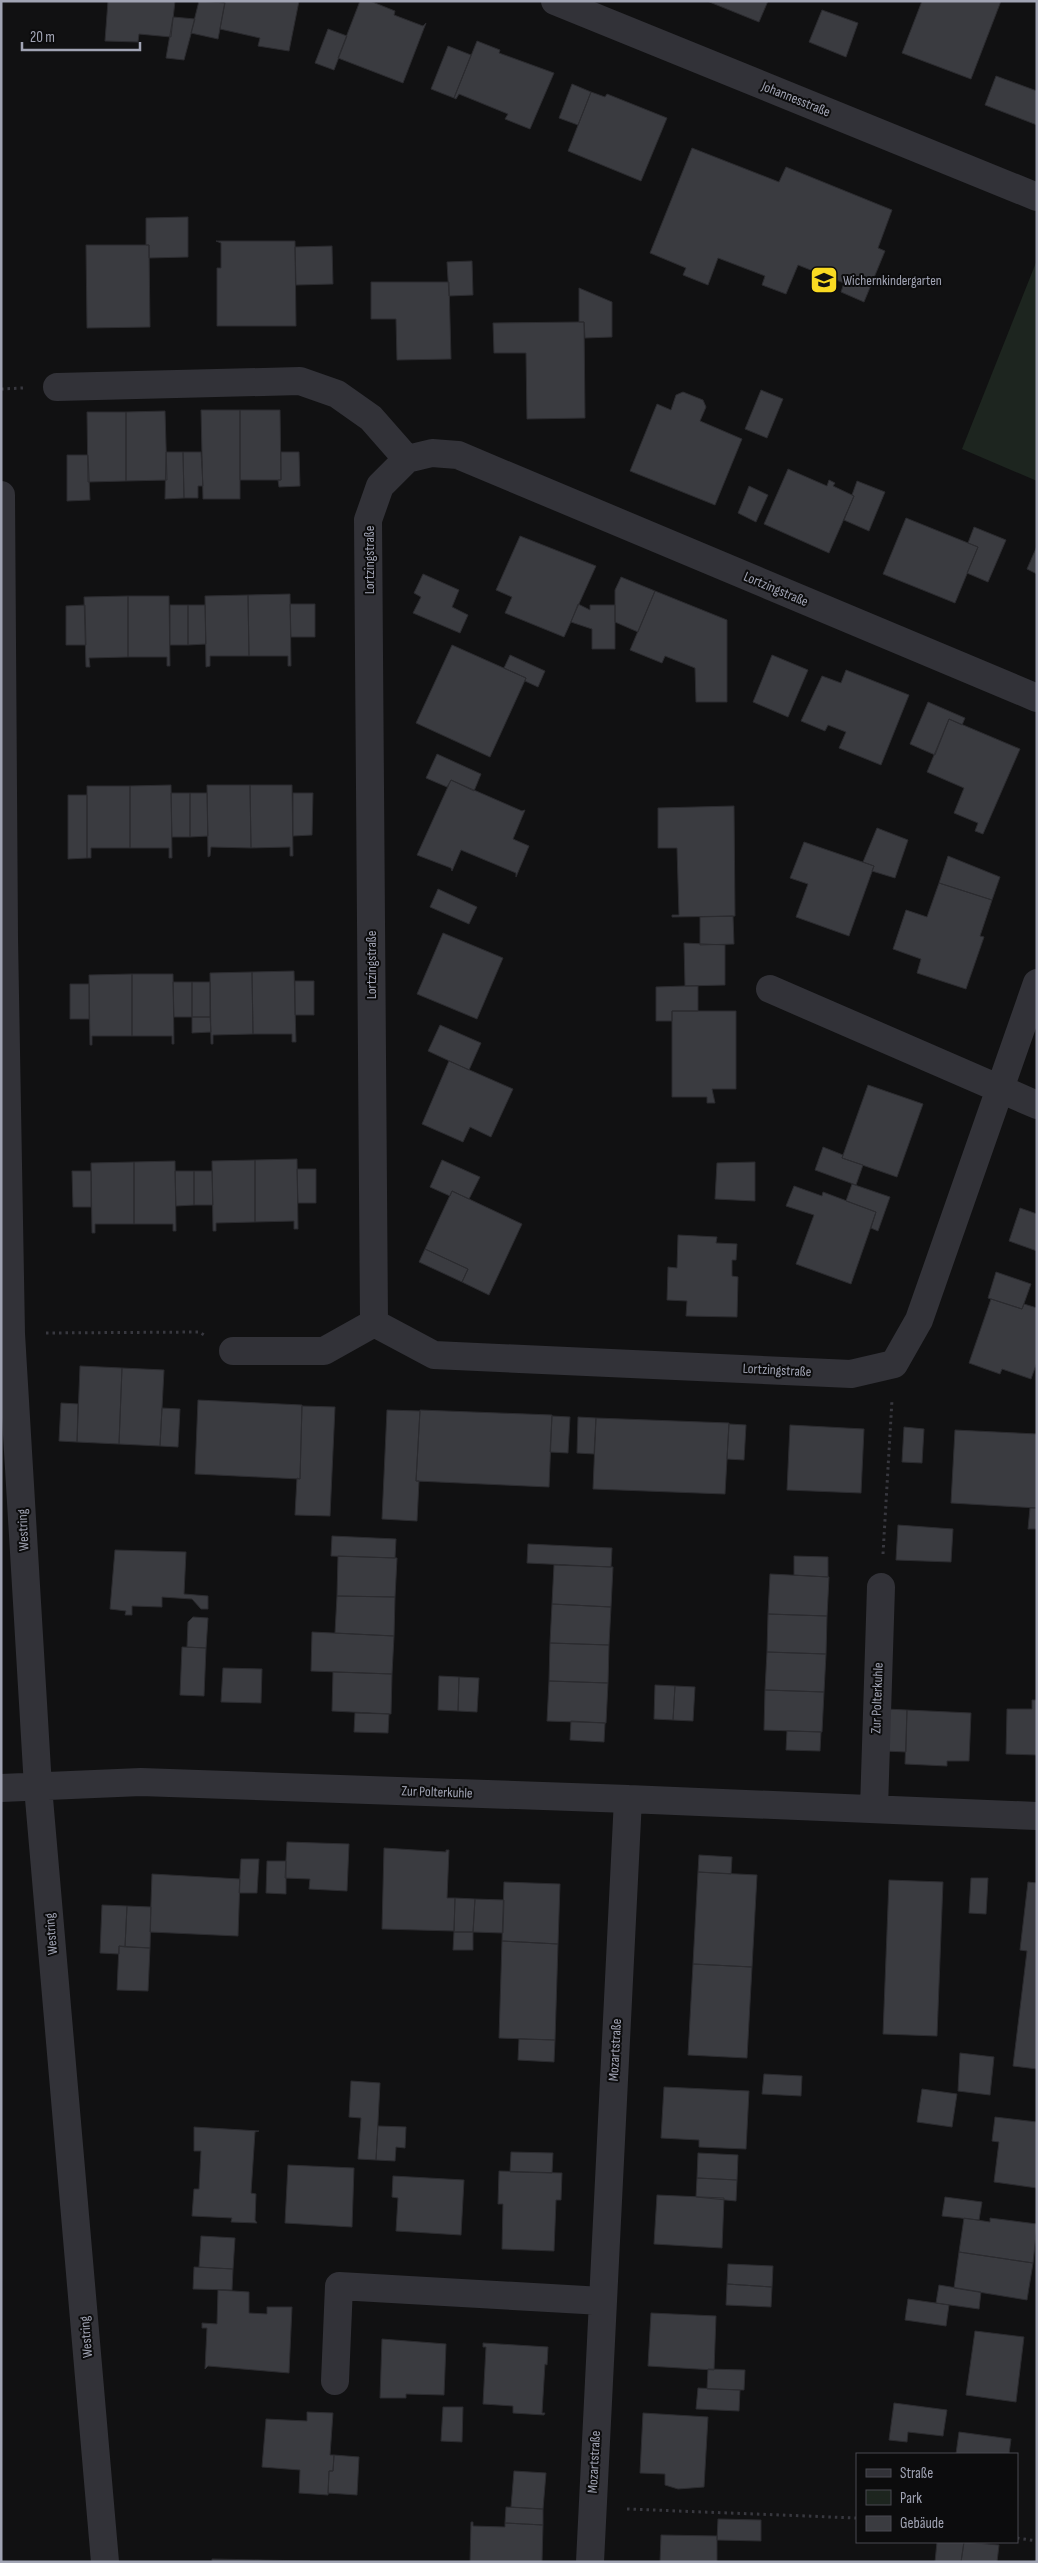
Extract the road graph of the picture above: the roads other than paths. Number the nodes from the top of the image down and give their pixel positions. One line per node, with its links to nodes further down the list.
1 (555, 1): 2 (street, Johannesstraße)
2 (594, 9): 3 (street, Johannesstraße)
3 (1037, 197)
4 (57, 387): 5 (street)
5 (407, 459): 7 (street, Lortzingstraße); 12 (street, Lortzingstraße)
6 (1, 494): 15 (street, Westring)
7 (1037, 698)
8 (1037, 983): 10 (street)
9 (770, 989): 10 (street)
10 (999, 1090): 11 (street); 12 (street, Lortzingstraße)
11 (1037, 1105)
12 (374, 1323): 13 (street)
13 (233, 1351)
14 (881, 1587): 18 (street, Zur Polterkuhle)
15 (38, 1787): 16 (street, Zur Polterkuhle); 17 (street, Zur Polterkuhle); 22 (street, Westring)
16 (1, 1788)
17 (628, 1798): 18 (street, Zur Polterkuhle); 20 (street, Mozartstraße)
18 (874, 1808): 19 (street, Zur Polterkuhle)
19 (1037, 1816)
20 (602, 2301): 21 (street); 23 (street, Mozartstraße)
21 (335, 2381)
22 (105, 2562)
23 (590, 2562)

